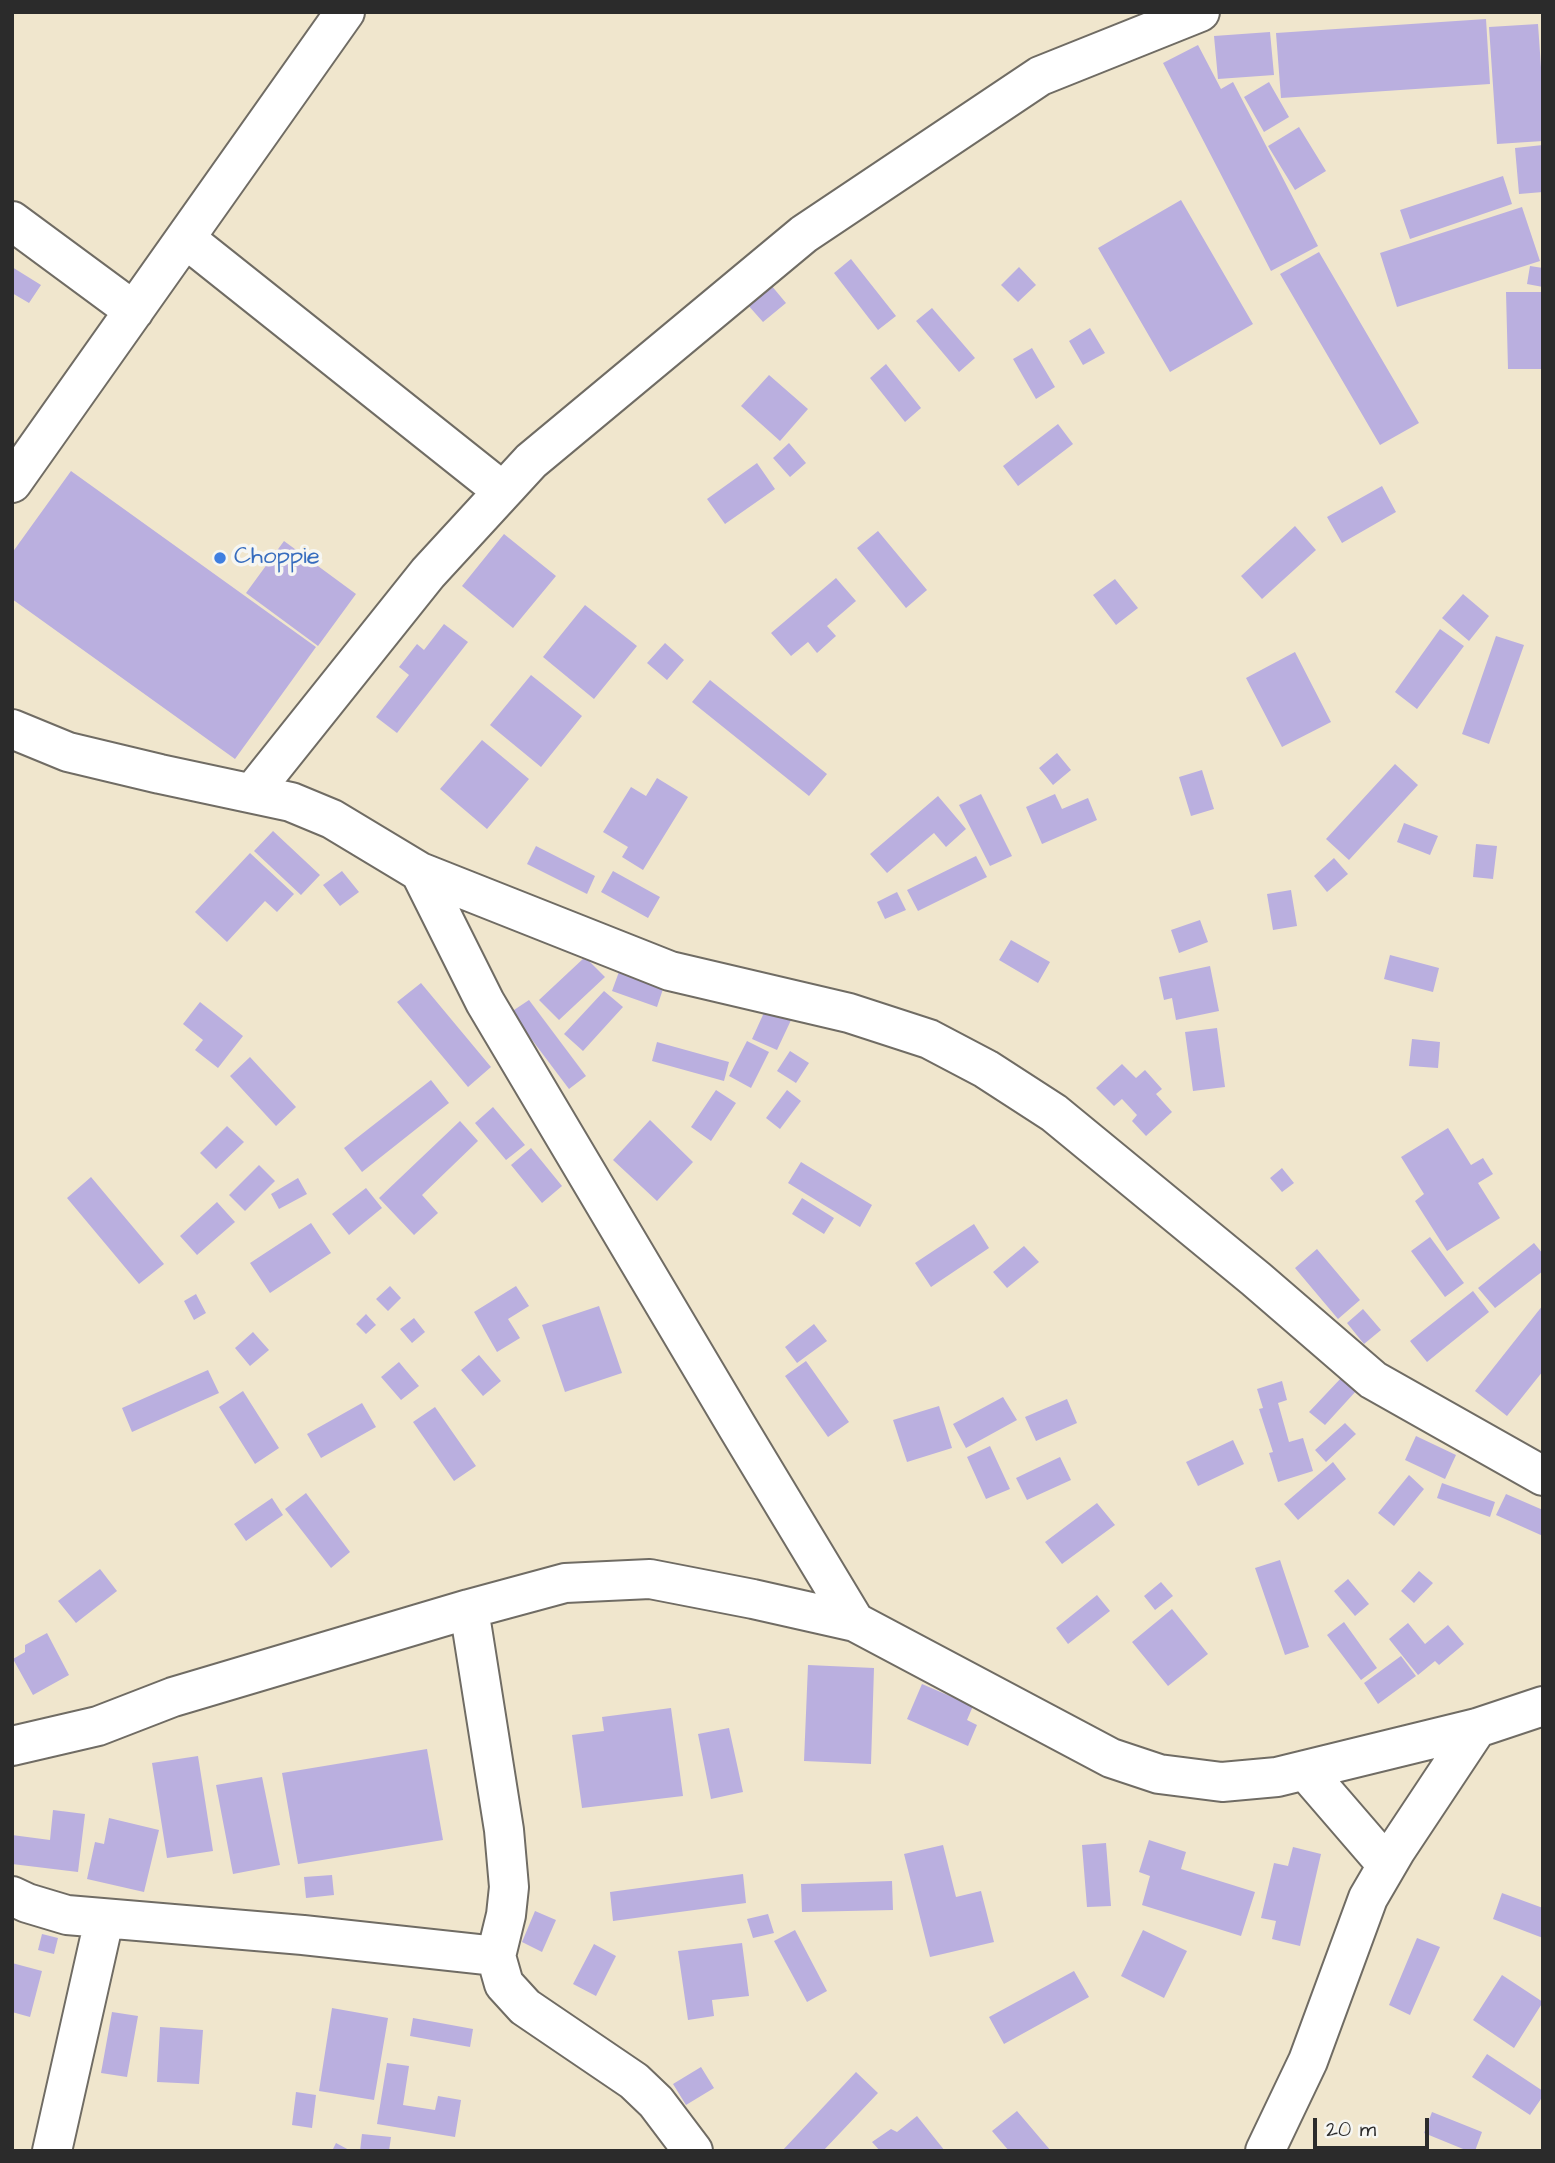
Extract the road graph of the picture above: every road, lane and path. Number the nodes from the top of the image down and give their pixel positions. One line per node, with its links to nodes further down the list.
1 (345, 12): 4 (street)
2 (1200, 12): 9 (street)
3 (12, 220): 5 (street)
4 (186, 239): 5 (street); 6 (street)
5 (134, 311): 7 (street)
6 (490, 481)
7 (12, 483)
8 (12, 729): 9 (street)
9 (253, 793): 10 (street)
10 (420, 872): 11 (street); 13 (street)
11 (1543, 1476)
12 (469, 1609): 13 (street); 16 (street); 21 (street)
13 (855, 1622): 17 (street)
14 (1543, 1706): 15 (street)
15 (1477, 1728): 17 (street); 18 (street)
16 (12, 1746)
17 (1305, 1770): 18 (street)
18 (1387, 1865): 24 (street)
19 (12, 1896): 20 (street)
20 (104, 1920): 21 (street); 22 (street)
21 (496, 1956): 23 (street)
22 (52, 2151)
23 (693, 2151)
24 (1265, 2151)

